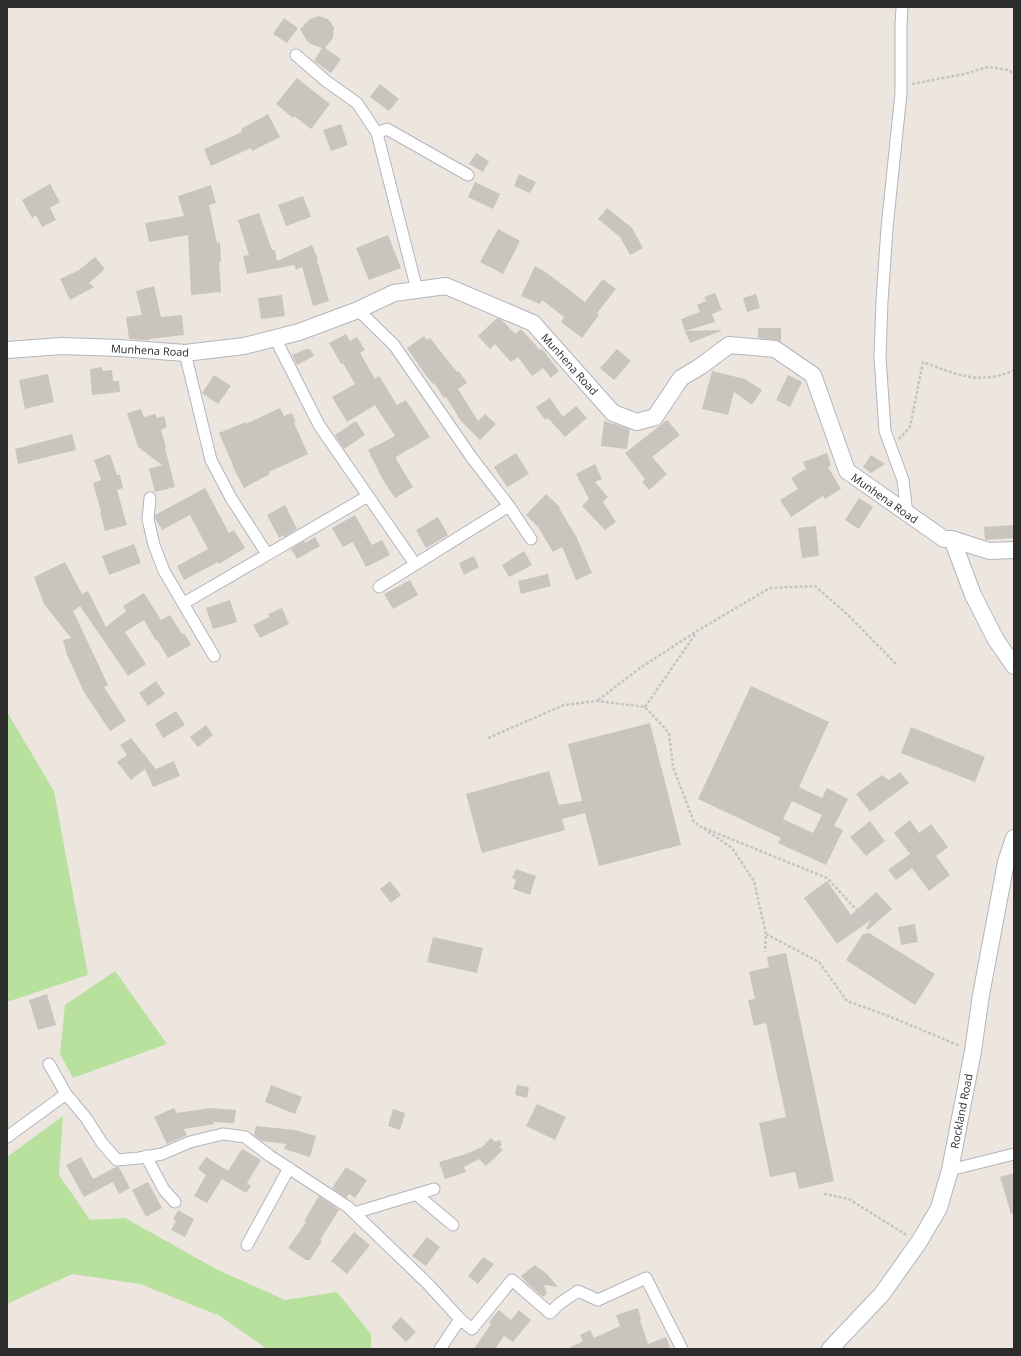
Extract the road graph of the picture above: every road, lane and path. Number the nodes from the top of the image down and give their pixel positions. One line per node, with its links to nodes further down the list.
1 (902, 7): 4 (street)
2 (296, 55): 5 (street)
3 (1014, 74): 4 (path)
4 (901, 86): 13 (street)
5 (377, 133): 6 (street); 7 (street)
6 (468, 175)
7 (417, 290): 8 (street, Munhena Road); 17 (street, Munhena Road)
8 (358, 310): 9 (street, Munhena Road); 16 (street)
9 (275, 338): 11 (street, Munhena Road); 14 (street)
10 (7, 350): 11 (street, Munhena Road)
11 (185, 353): 21 (street)
12 (1014, 370): 13 (path)
13 (891, 448): 17 (street)
14 (368, 496): 21 (street); 22 (street)
15 (150, 498): 24 (street)
16 (509, 506): 18 (street); 22 (street)
17 (907, 514): 19 (street, Munhena Road)
18 (531, 539)
19 (952, 539): 20 (street, Munhena Road); 28 (street)
20 (1014, 550)
21 (267, 554): 24 (street)
22 (415, 564): 23 (street)
23 (379, 587)
24 (184, 603): 26 (street)
25 (697, 631): 27 (path); 29 (path); 30 (path)
26 (214, 656)
27 (896, 664)
28 (1014, 666)
29 (597, 701): 30 (path); 31 (path)
30 (645, 707): 32 (path)
31 (488, 738)
32 (698, 825): 34 (path); 35 (path)
33 (1014, 838): 37 (street, Rockland Road)
34 (866, 920)
35 (766, 934): 36 (path); 37 (path)
36 (765, 952)
37 (973, 1051): 44 (street, Rockland Road)
38 (49, 1064): 39 (street)
39 (66, 1094): 40 (street); 42 (street)
40 (7, 1137)
41 (1014, 1154): 44 (street)
42 (146, 1156): 43 (street); 48 (street)
43 (289, 1168): 49 (street); 52 (street)
44 (950, 1170): 51 (street, Rockland Road)
45 (434, 1189): 47 (street)
46 (824, 1194): 51 (path)
47 (417, 1195): 49 (street); 50 (street)
48 (175, 1202)
49 (354, 1213): 53 (street)
50 (454, 1225)
51 (919, 1242): 56 (street, Rockland Road)
52 (246, 1245)
53 (460, 1319): 54 (street); 55 (street)
54 (440, 1349)
55 (682, 1349)
56 (830, 1349)

